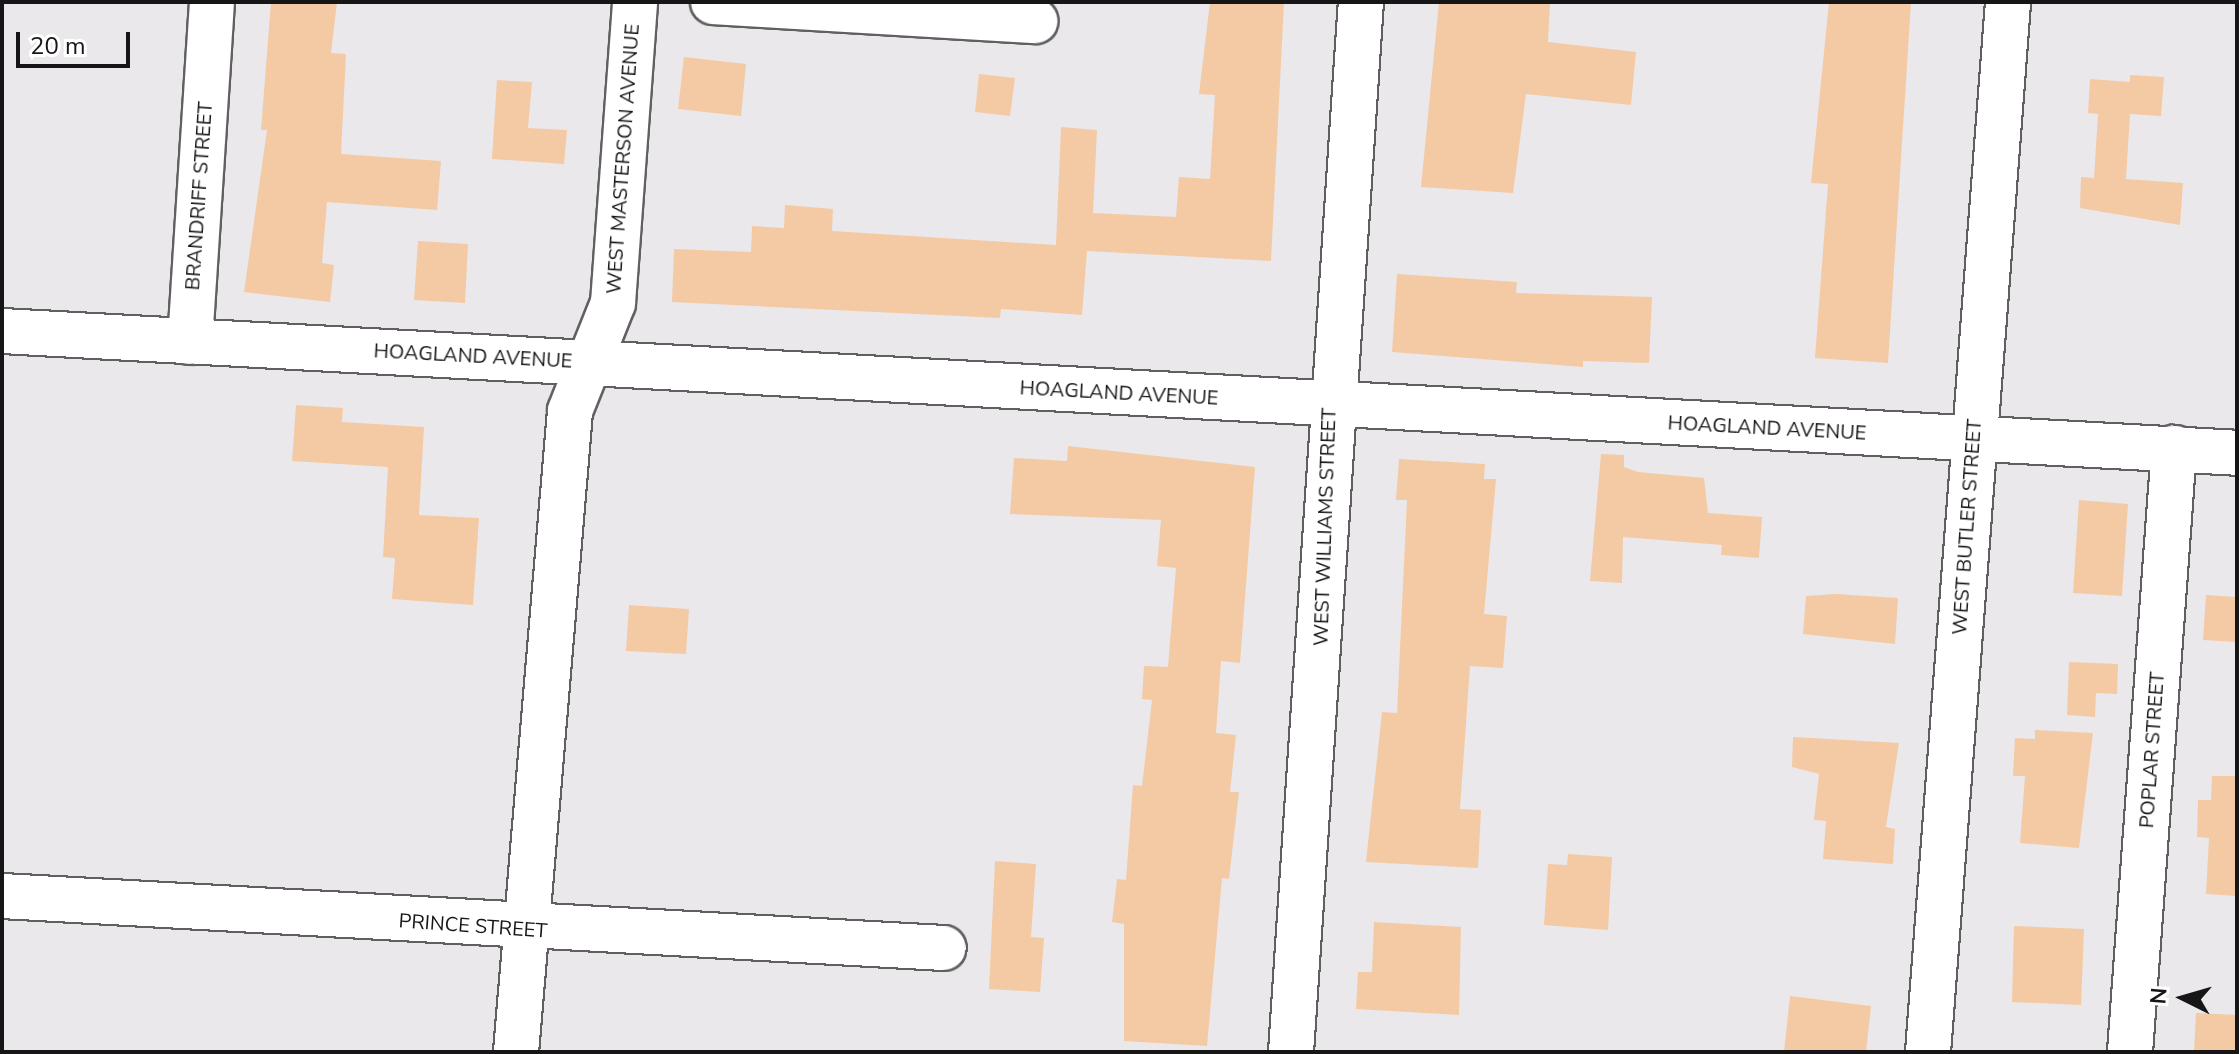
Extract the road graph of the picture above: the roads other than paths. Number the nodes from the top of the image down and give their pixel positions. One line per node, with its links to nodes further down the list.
1 (212, 2): 8 (street, BRANDRIFF STREET)
2 (635, 2): 9 (street, WEST MASTERSON AVENUE)
3 (713, 2): 6 (street)
4 (1361, 2): 10 (street, WEST WILLIAMS STREET)
5 (2008, 2): 11 (street, WEST BUTLER STREET)
6 (1035, 21)
7 (2, 331): 8 (street, HOAGLAND AVENUE)
8 (190, 342): 9 (street, HOAGLAND AVENUE)
9 (594, 362): 10 (street, HOAGLAND AVENUE); 15 (street, WEST MASTERSON AVENUE)
10 (1330, 406): 11 (street, HOAGLAND AVENUE); 18 (street, WEST WILLIAMS STREET)
11 (1973, 438): 12 (street, HOAGLAND AVENUE); 19 (street, WEST BUTLER STREET)
12 (2174, 448): 13 (street, HOAGLAND AVENUE); 20 (street, POPLAR STREET)
13 (2237, 453)
14 (2, 896): 15 (street, PRINCE STREET)
15 (527, 930): 16 (street, PRINCE STREET); 17 (street)
16 (944, 948)
17 (516, 1052)
18 (1291, 1052)
19 (1928, 1052)
20 (2130, 1052)

